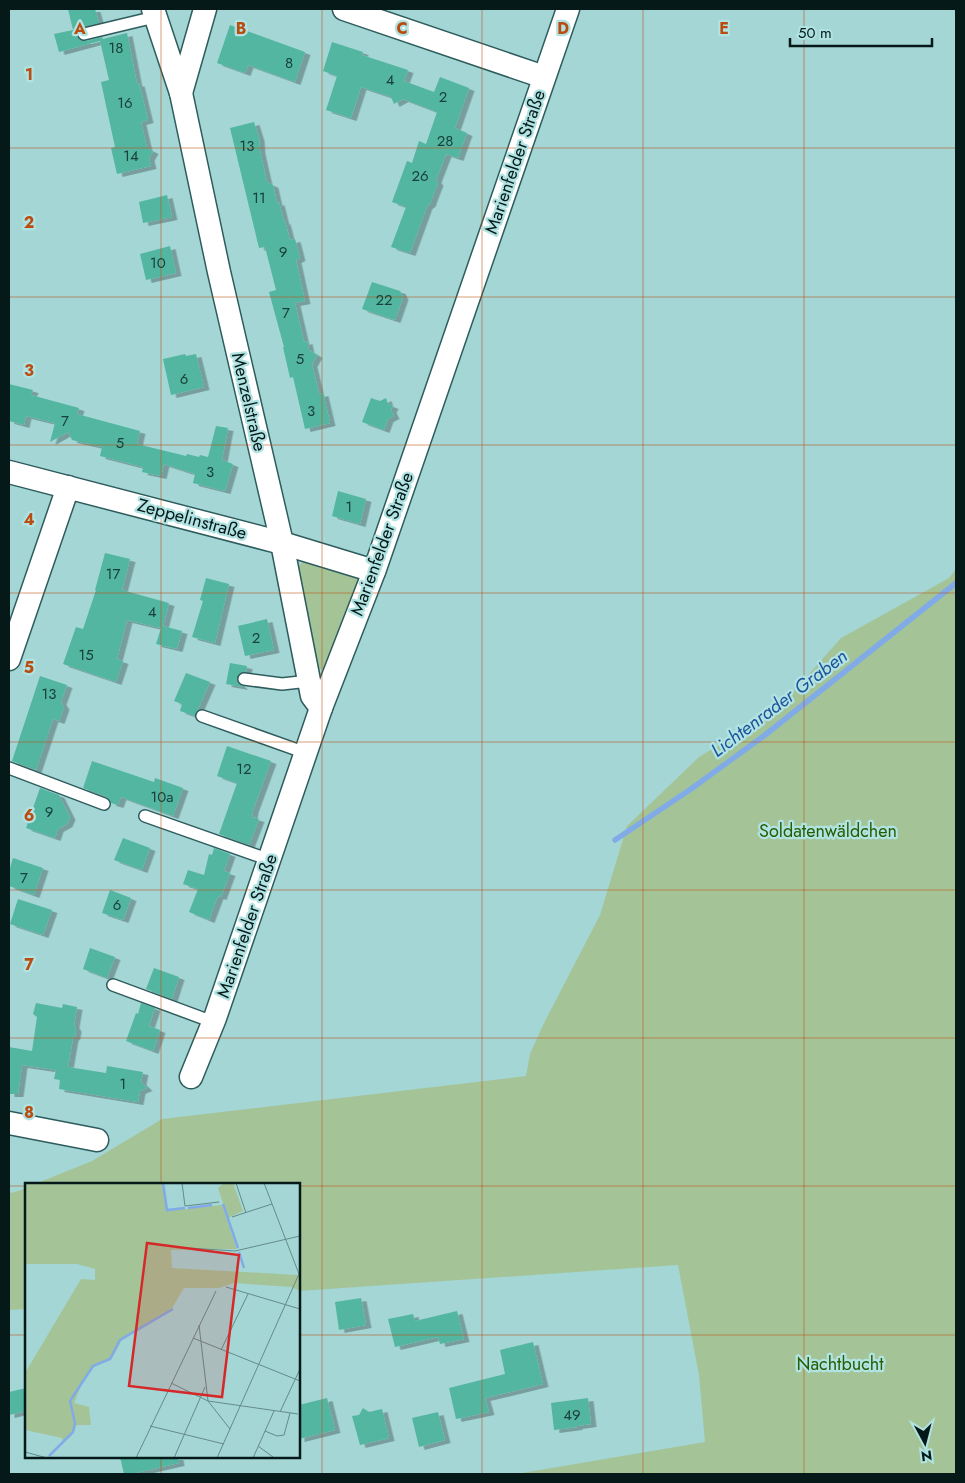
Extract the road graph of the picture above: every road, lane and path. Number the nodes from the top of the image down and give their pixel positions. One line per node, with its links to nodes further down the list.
1 (205, 9): 7 (street, Menzelstraße)
2 (344, 9): 6 (street)
3 (568, 9): 6 (street, Marienfelder Straße)
4 (154, 13): 5 (lane); 7 (street, Menzelstraße)
5 (84, 34)
6 (544, 77): 11 (street, Marienfelder Straße)
7 (181, 93): 10 (street, Menzelstraße)
8 (9, 472): 9 (street, Zeppelinstraße)
9 (68, 487): 10 (street, Zeppelinstraße); 12 (street)
10 (282, 543): 11 (street, Zeppelinstraße); 14 (street, Menzelstraße)
11 (374, 572): 15 (street, Marienfelder Straße)
12 (9, 659)
13 (244, 679): 14 (lane)
14 (309, 681): 15 (street, Menzelstraße)
15 (321, 708): 17 (street, Marienfelder Straße)
16 (202, 716): 17 (lane)
17 (306, 753): 21 (street, Marienfelder Straße)
18 (9, 768): 19 (lane)
19 (104, 804)
20 (145, 816): 21 (lane)
21 (270, 860): 23 (street, Marienfelder Straße)
22 (113, 985): 23 (lane)
23 (213, 1022): 24 (street, Marienfelder Straße)
24 (191, 1078)
25 (9, 1123): 26 (street)
26 (97, 1140)

